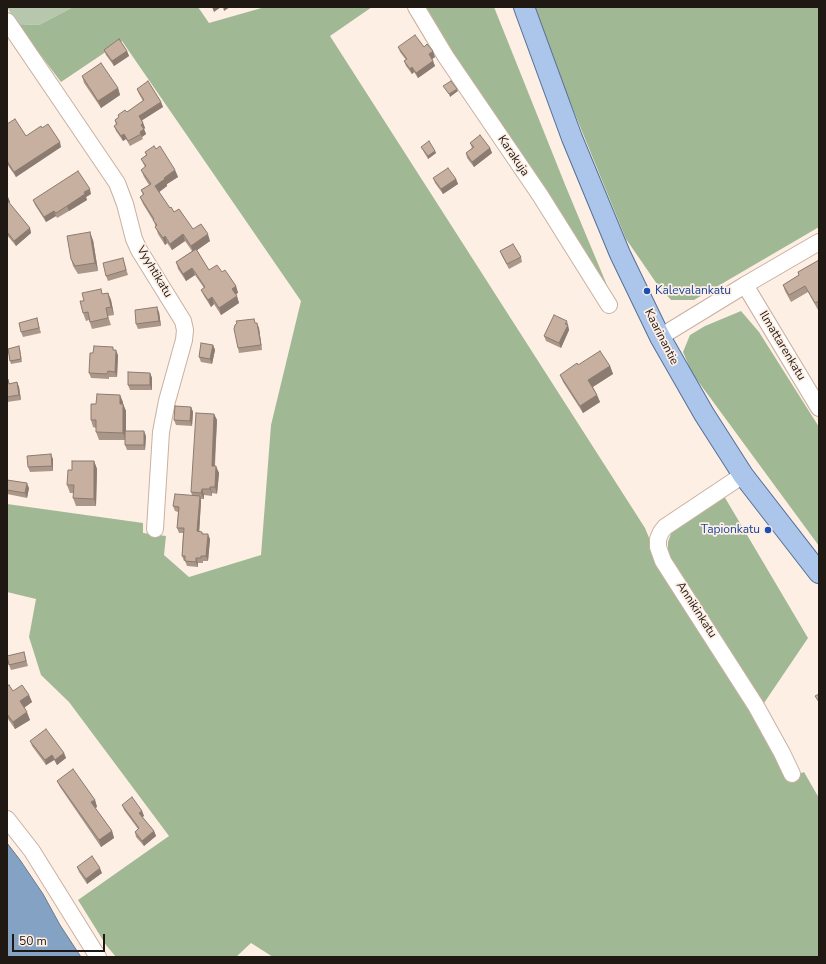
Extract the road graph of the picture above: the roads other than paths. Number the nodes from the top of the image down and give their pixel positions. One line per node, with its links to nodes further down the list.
1 (416, 7): 6 (street, Karakuja)
2 (524, 7): 7 (main road, Kaarinantie)
3 (7, 22): 10 (street, Vyyhtikatu)
4 (819, 242): 5 (street)
5 (745, 285): 7 (street); 8 (street, Ilmattarenkatu)
6 (609, 305)
7 (660, 337): 9 (main road, Kaarinantie)
8 (819, 408)
9 (743, 475): 11 (main road, Kaarinantie); 12 (street, Annikinkatu)
10 (155, 529)
11 (819, 573)
12 (792, 774)
13 (7, 819): 14 (street)
14 (98, 957)

